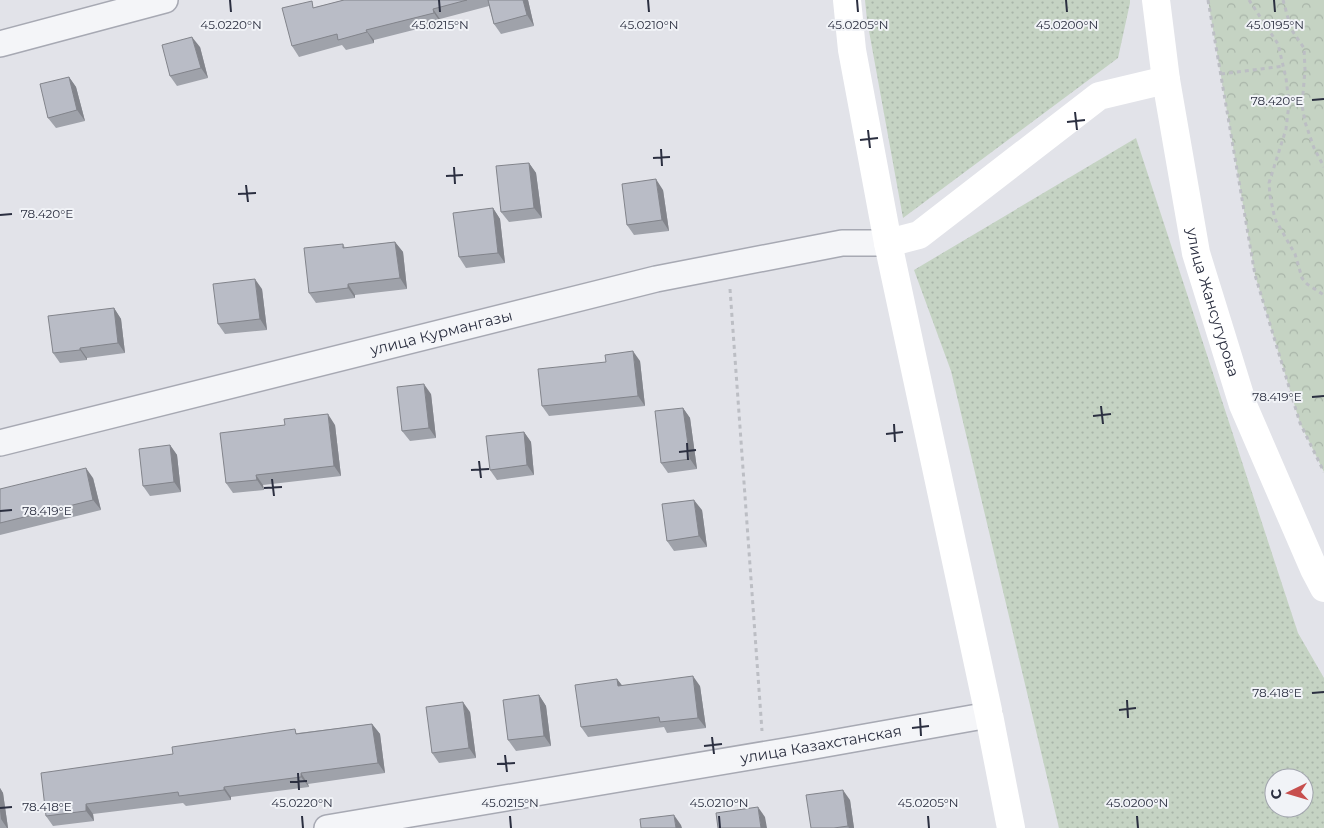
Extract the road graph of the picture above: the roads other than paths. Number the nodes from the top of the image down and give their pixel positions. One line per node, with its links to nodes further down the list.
1 (165, 0): 5 (street)
2 (828, 0): 6 (main road)
3 (847, 0): 6 (main road)
4 (1156, 0): 7 (main road, улица Жансугурова)
5 (0, 44)
6 (852, 50): 8 (main road)
7 (1166, 80): 8 (main road); 10 (main road, улица Жансугурова)
8 (888, 243): 9 (street, улица Курмангазы); 11 (main road)
9 (0, 443)
10 (1324, 588)
11 (989, 714): 12 (street, улица Казахстанская); 13 (main road)
12 (327, 828)
13 (1012, 828)

